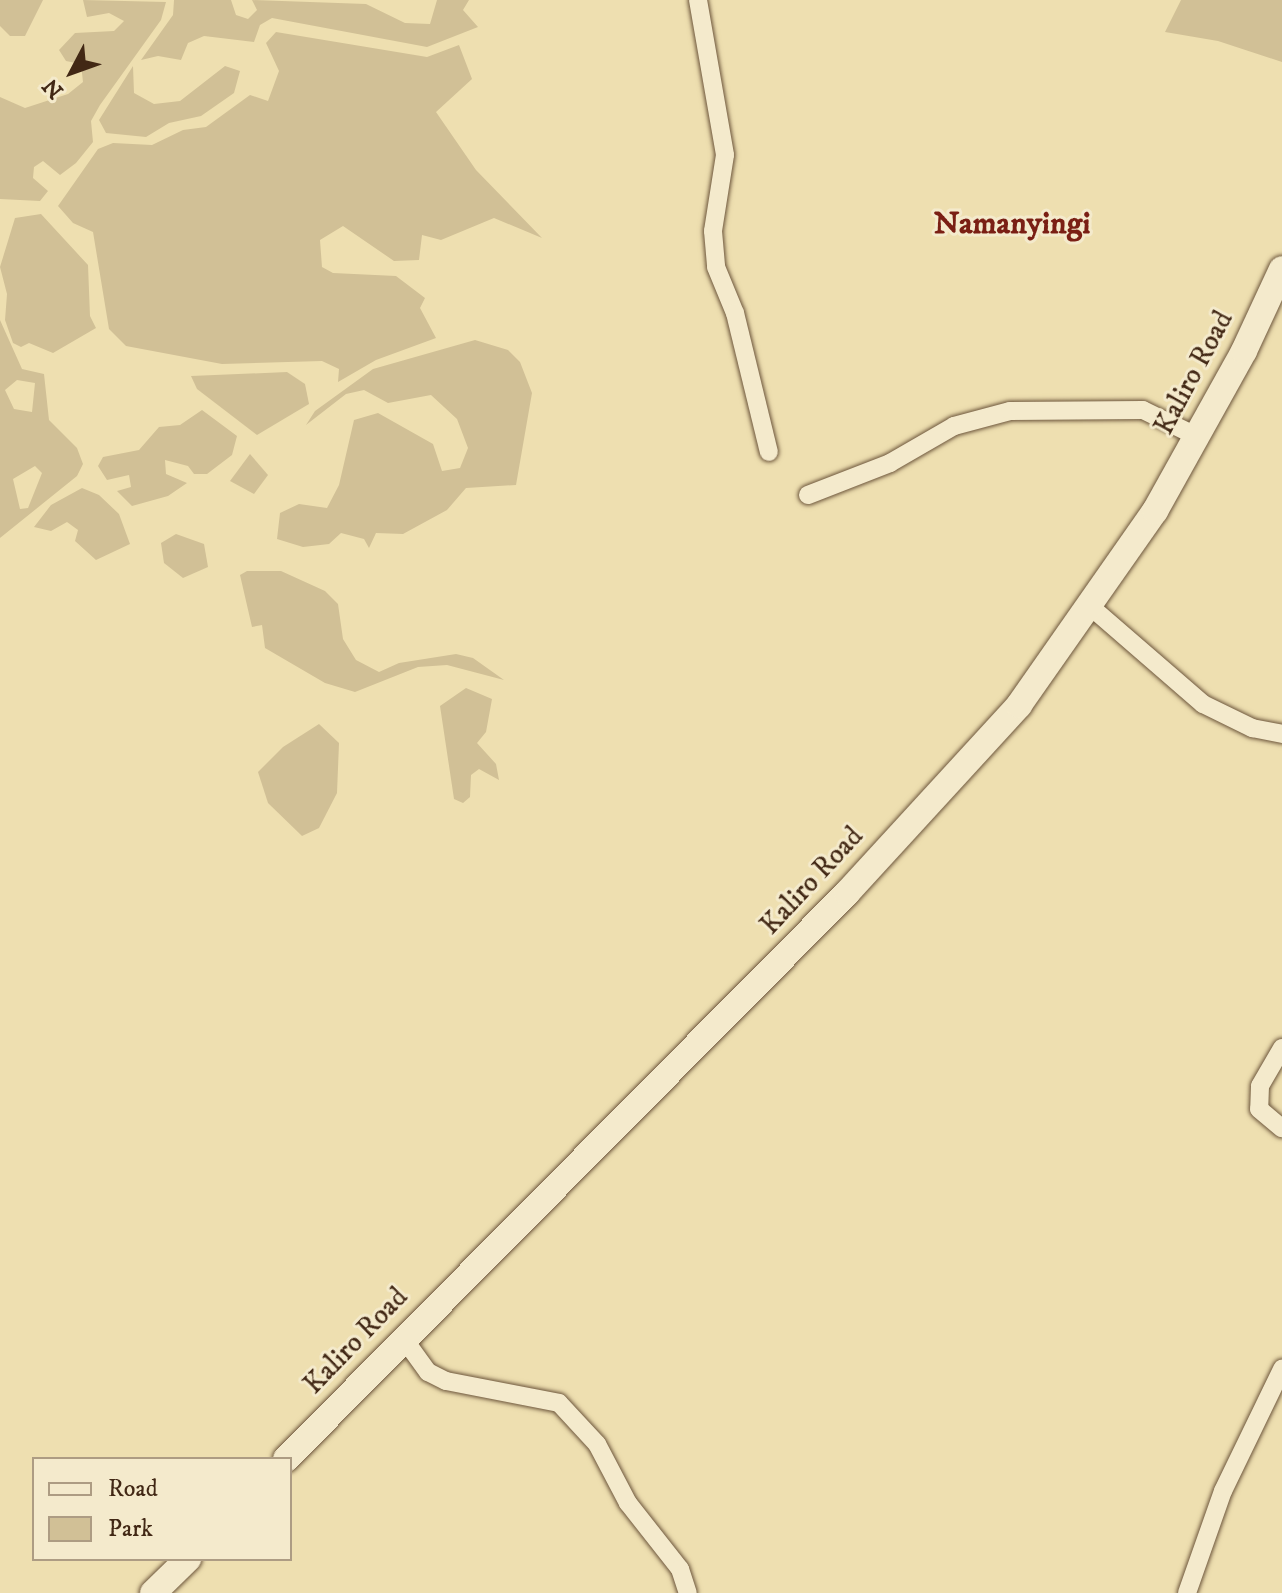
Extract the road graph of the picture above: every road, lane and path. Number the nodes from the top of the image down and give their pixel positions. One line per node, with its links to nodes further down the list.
1 (698, 0): 4 (street)
2 (1282, 269): 3 (main road, Kaliro Road)
3 (1198, 437): 5 (street); 6 (main road, Kaliro Road)
4 (769, 452)
5 (808, 495)
6 (1091, 607): 7 (street); 10 (main road, Kaliro Road)
7 (1282, 734)
8 (1282, 1048): 9 (street)
9 (1282, 1128)
10 (404, 1339): 12 (main road, Kaliro Road); 15 (street)
11 (1282, 1369): 16 (street)
12 (288, 1457)
13 (186, 1561): 14 (main road)
14 (153, 1593)
15 (688, 1593)
16 (1187, 1593)

